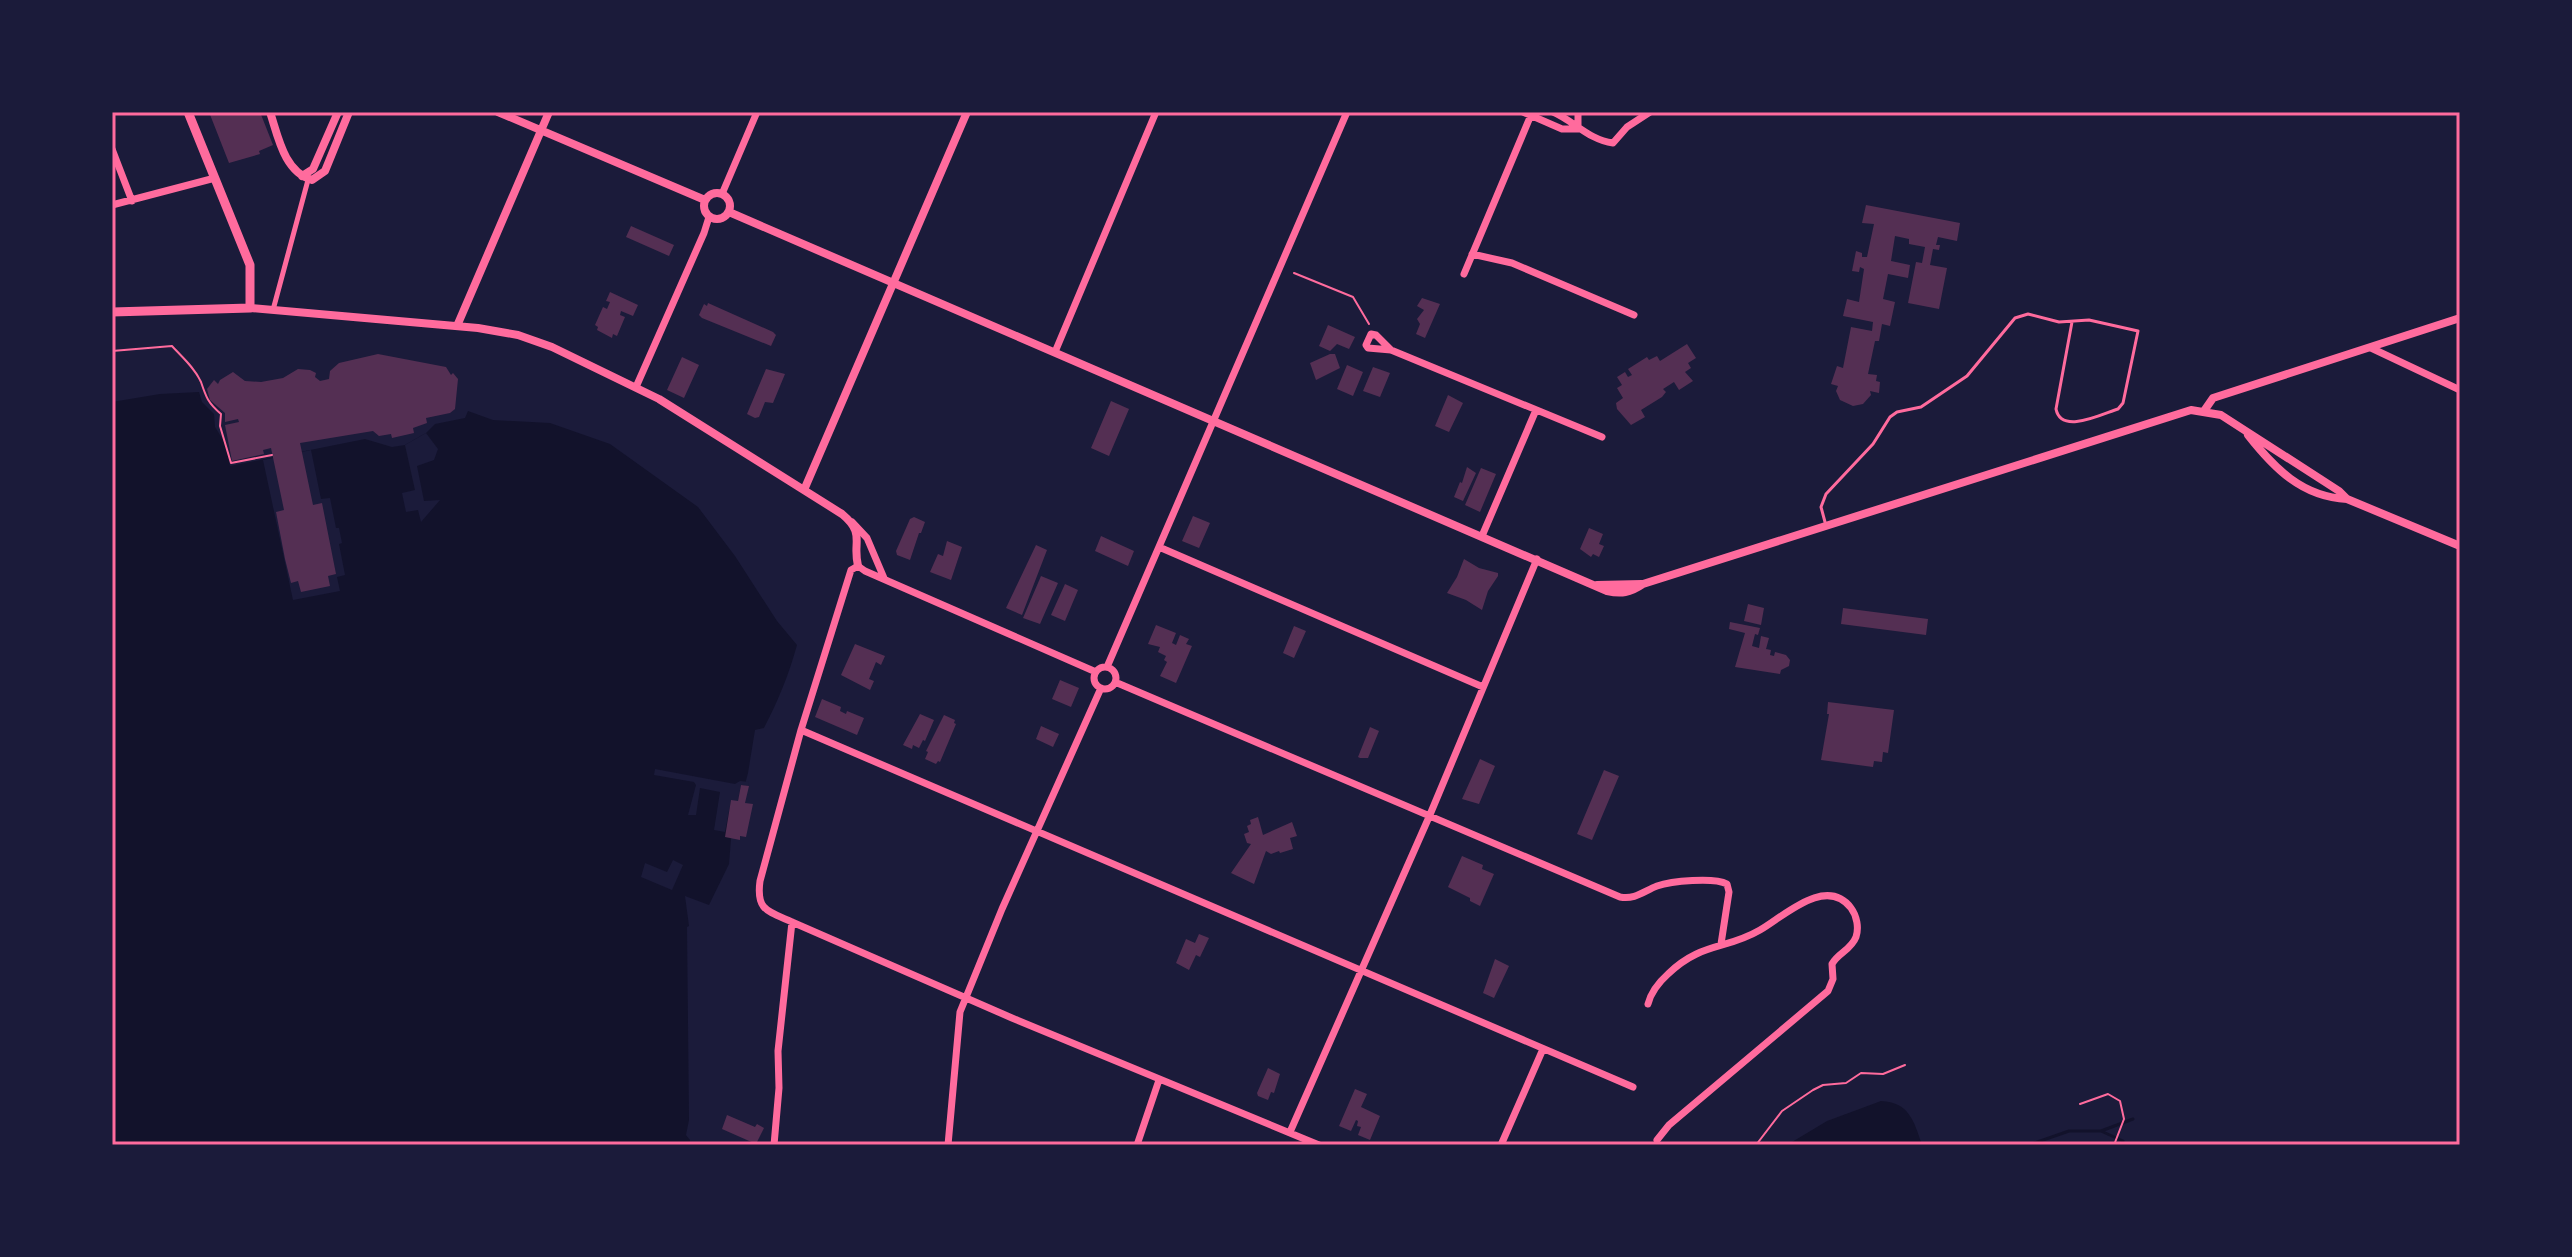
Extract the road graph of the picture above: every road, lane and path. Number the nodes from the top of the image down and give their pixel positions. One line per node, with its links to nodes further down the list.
1 (188, 112): 18 (main road)
2 (270, 112): 19 (street)
3 (338, 112): 19 (street)
4 (349, 112): 19 (street)
5 (498, 112): 16 (street)
6 (549, 112): 16 (street)
7 (757, 112): 20 (street)
8 (967, 112): 29 (street)
9 (1156, 112): 41 (street)
10 (1347, 112): 46 (street)
11 (1553, 112): 15 (street)
12 (1578, 112): 15 (street)
13 (1650, 112): 15 (street)
14 (1527, 114): 15 (street); 26 (street)
15 (1578, 129)
16 (541, 131): 21 (street); 36 (street)
17 (112, 149): 22 (street)
18 (215, 178): 22 (street); 30 (main road)
19 (305, 178): 31 (street)
20 (722, 194): 21 (street); 24 (street)
21 (705, 200): 25 (street)
22 (132, 201): 23 (street)
23 (112, 205)
24 (729, 212): 25 (street); 29 (street)
25 (709, 217): 42 (street)
26 (1472, 254): 28 (street); 33 (street)
27 (1294, 273): 37 (path)
28 (1464, 274)
29 (893, 281): 41 (street); 50 (street)
30 (250, 308): 31 (street); 32 (main road)
31 (273, 311): 36 (street)
32 (112, 312)
33 (1634, 315)
34 (2460, 318): 38 (street)
35 (2072, 322): 35 (lane); 53 (lane)
36 (457, 326): 42 (street)
37 (1373, 333): 39 (street); 39 (street)
38 (2371, 348): 43 (street); 45 (street)
39 (1391, 350): 44 (street)
40 (112, 351): 49 (path)
41 (1055, 352): 46 (street)
42 (636, 387): 50 (street)
43 (2460, 390)
44 (1536, 410): 48 (street); 54 (street)
45 (2204, 411): 47 (street); 53 (street)
46 (1214, 420): 54 (street); 56 (street)
47 (2245, 432): 51 (street); 51 (street)
48 (1602, 437)
49 (272, 455)
50 (804, 490): 52 (street)
51 (2347, 499): 55 (street)
52 (852, 522): 58 (street); 59 (street)
53 (1827, 526): 57 (street)
54 (1482, 536): 57 (street)
55 (2460, 546)
56 (1159, 547): 60 (street); 63 (street)
57 (1537, 559): 63 (street)
58 (858, 566): 59 (street); 65 (street)
59 (884, 578): 61 (street)
60 (1107, 667): 61 (street); 62 (street)
61 (1096, 672): 64 (street)
62 (1115, 682): 64 (street); 66 (street)
63 (1483, 687): 66 (street)
64 (1101, 688): 67 (street)
65 (801, 730): 67 (street); 68 (street)
66 (1429, 817): 69 (street); 70 (street)
67 (1037, 831): 70 (street); 71 (street)
68 (792, 922): 71 (street); 81 (street)
69 (1721, 944): 72 (street); 79 (street)
70 (1361, 971): 73 (street); 78 (street)
71 (966, 998): 75 (street); 82 (street)
72 (1648, 1004)
73 (1543, 1049): 76 (street); 85 (street)
74 (1905, 1065): 86 (path)
75 (1159, 1080): 78 (street); 83 (street)
76 (1633, 1087)
77 (2080, 1104): 80 (path)
78 (1290, 1132): 84 (street)
79 (1657, 1140)
80 (2114, 1144)
81 (774, 1145)
82 (948, 1145)
83 (1137, 1145)
84 (1319, 1145)
85 (1501, 1145)
86 (1756, 1145)

